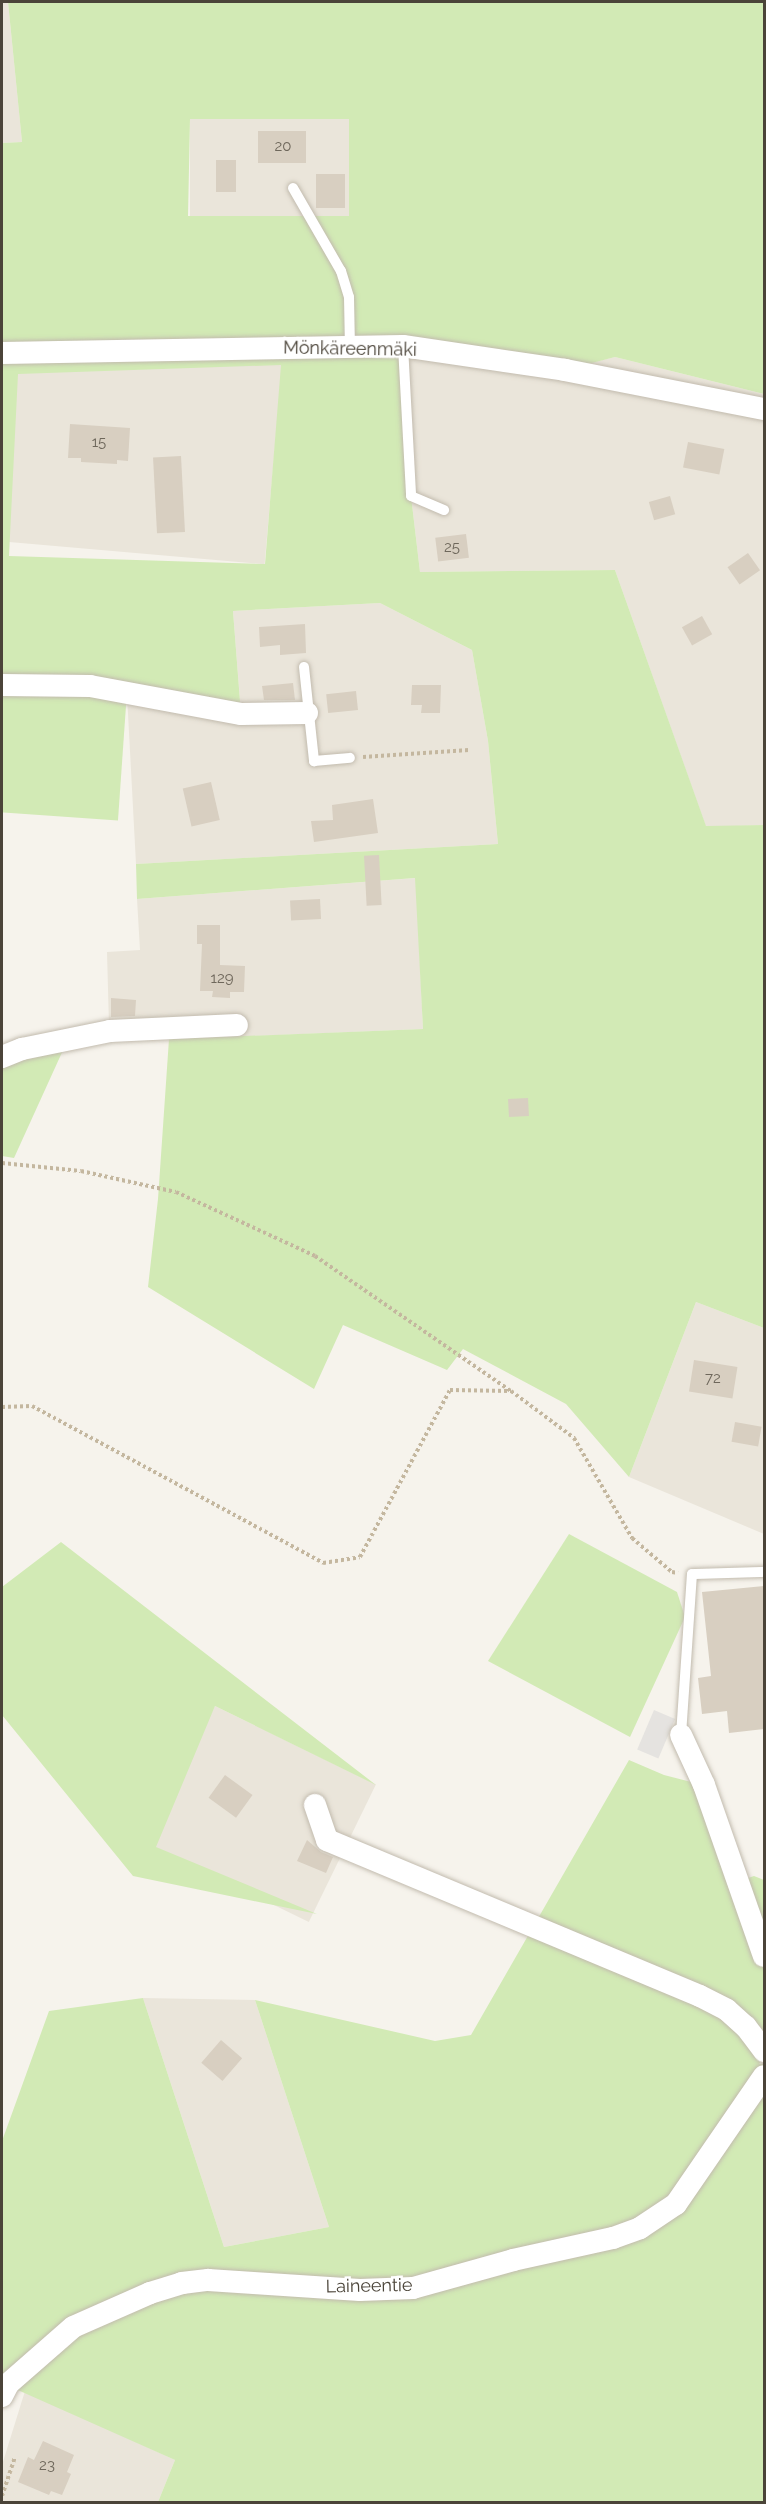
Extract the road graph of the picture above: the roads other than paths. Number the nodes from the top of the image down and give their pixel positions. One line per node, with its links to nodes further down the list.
1 (293, 188): 3 (lane)
2 (403, 346): 3 (street, Mönkäreenmäki); 5 (street, Mönkäreenmäki); 6 (lane)
3 (350, 347): 4 (street, Mönkäreenmäki)
4 (2, 353)
5 (765, 409)
6 (444, 510)
7 (303, 667): 9 (lane)
8 (2, 685): 9 (street)
9 (307, 713): 10 (lane)
10 (350, 758)
11 (237, 1025): 12 (street)
12 (2, 1057)
13 (765, 1572): 14 (lane)
14 (681, 1735): 16 (street)
15 (315, 1805): 17 (street)
16 (765, 1956)
17 (765, 2051)
18 (765, 2076): 19 (street, Laineentie)
19 (2, 2396)

